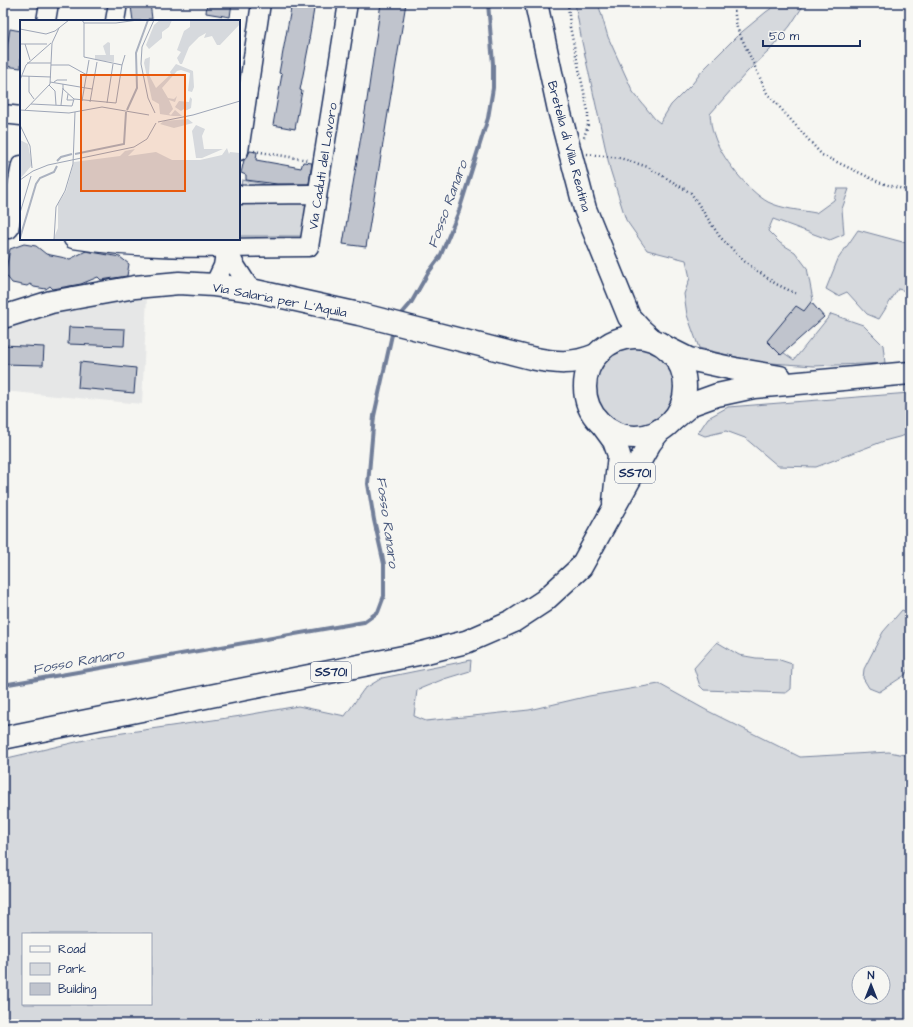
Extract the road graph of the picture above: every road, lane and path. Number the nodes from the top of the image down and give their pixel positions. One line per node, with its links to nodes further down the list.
1 (118, 3): 7 (street)
2 (261, 3): 10 (street)
3 (348, 3): 13 (street, Via Caduti del Lavoro)
4 (536, 3): 12 (main road, Bretella di Villa Reatina)
5 (568, 3): 12 (path)
6 (733, 3): 15 (path)
7 (115, 20)
8 (3, 114): 9 (street)
9 (20, 116)
10 (240, 142)
11 (240, 149): 13 (path)
12 (571, 155): 21 (main road, Bretella di Villa Reatina); 24 (path)
13 (323, 162): 17 (street, Via Caduti del Lavoro)
14 (20, 171): 18 (street)
15 (910, 191)
16 (240, 195): 17 (street)
17 (317, 196): 20 (street, Via Caduti del Lavoro)
18 (11, 229)
19 (83, 240): 20 (street)
20 (227, 243): 22 (street); 23 (street)
21 (616, 284): 26 (main road); 27 (main road)
22 (214, 285): 23 (main road, Via Salaria per L'Aquila); 25 (main road, Via Salaria per L'Aquila)
23 (251, 290): 28 (main road, Via Salaria per L'Aquila)
24 (797, 294)
25 (3, 317)
26 (658, 343): 27 (main road); 30 (main road); 32 (main road)
27 (602, 349): 28 (main road, Via Salaria per L'Aquila); 31 (main road)
28 (531, 358): 31 (main road, Via Salaria per L'Aquila)
29 (910, 373): 30 (main road)
30 (813, 383): 32 (main road)
31 (585, 396): 33 (main road)
32 (667, 424): 33 (main road); 34 (main road, SS701)
33 (603, 426): 34 (main road, SS701)
34 (610, 516): 35 (main road, SS701)
35 (3, 738)

